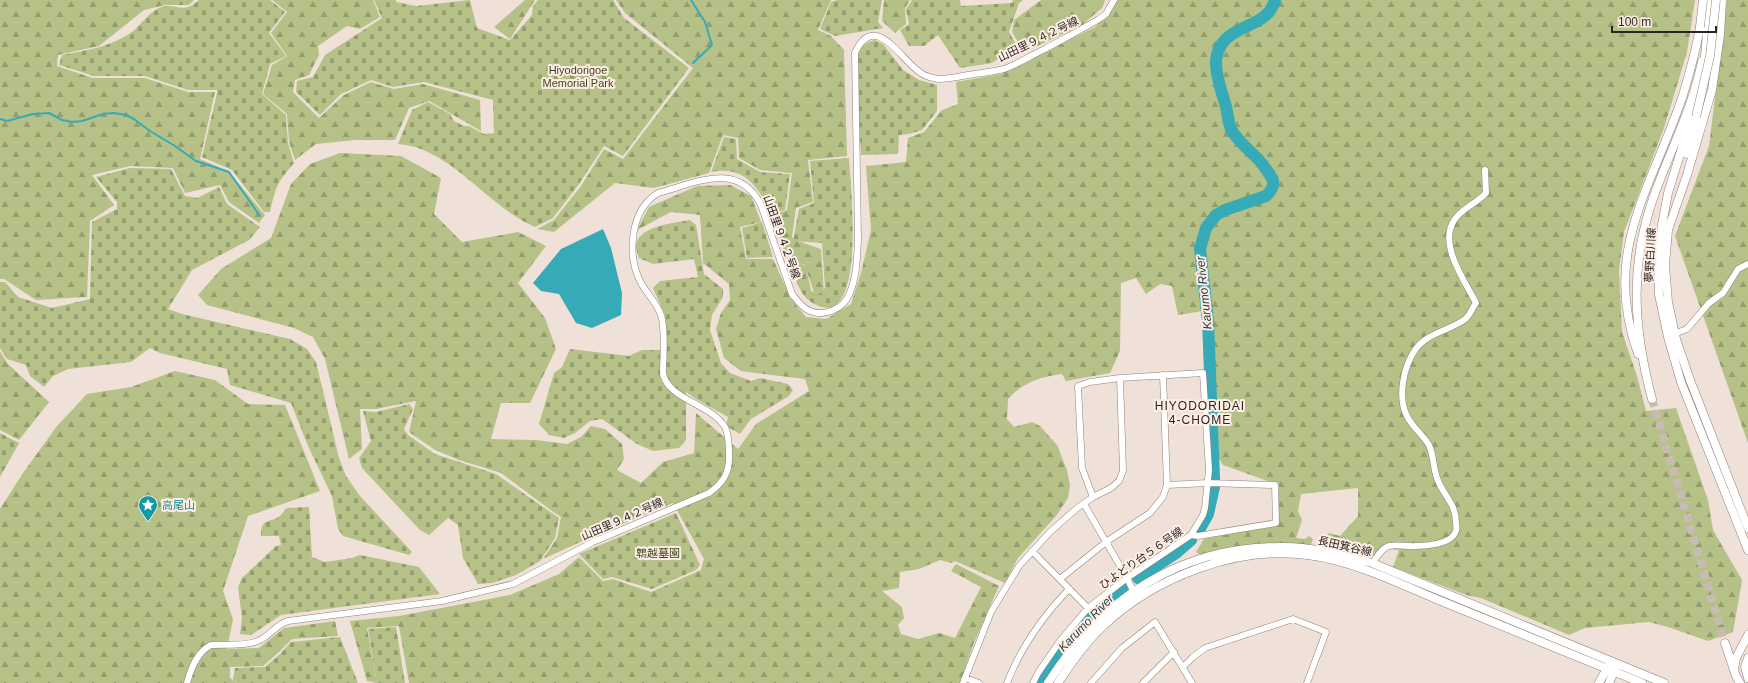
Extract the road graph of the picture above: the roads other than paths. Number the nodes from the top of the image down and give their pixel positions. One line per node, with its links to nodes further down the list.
1 (1114, 0): 41 (street, 山田里９４２号線)
2 (1703, 0): 12 (street, bridge)
3 (1710, 0): 6 (street, 夢野白川線)
4 (1716, 0): 8 (street, bridge)
5 (1722, 0): 8 (street, 夢野白川線)
6 (1706, 34): 8 (street, 夢野白川線); 12 (street)
7 (1485, 170): 26 (street)
8 (1665, 228): 10 (street, 夢野白川線); 24 (street, 夢野白川線)
9 (1748, 264): 10 (street)
10 (1674, 334): 15 (street, 夢野白川線)
11 (1163, 375): 13 (street, ひよどり台５６号線); 16 (street, ひよどり台５６号線); 17 (street)
12 (1646, 377): 14 (street)
13 (1120, 378): 18 (street); 18 (street, ひよどり台５６号線)
14 (1652, 399)
15 (1728, 478): 20 (street); 21 (street, 夢野白川線)
16 (1208, 483): 17 (street); 22 (street, ひよどり台５６号線); 22 (street)
17 (1167, 485): 23 (street)
18 (1093, 497): 19 (street)
19 (1084, 504): 23 (street); 25 (street)
20 (1748, 517)
21 (1748, 528)
22 (1192, 535): 27 (street, ひよどり台５６号線)
23 (1106, 542): 27 (street); 28 (street)
24 (1748, 550)
25 (1032, 551): 28 (street); 40 (street)
26 (1372, 563): 30 (street, 長田箕谷線); 36 (street, 長田箕谷線)
27 (1127, 578): 30 (street); 31 (street, ひよどり台５６号線)
28 (1060, 579): 29 (street)
29 (1069, 589): 31 (street); 43 (street)
30 (1135, 595): 36 (street, 長田箕谷線); 45 (street, 長田箕谷線); 46 (street, 長田箕谷線)
31 (1088, 608): 44 (street, ひよどり台５６号線)
32 (1748, 635): 38 (street)
33 (1725, 644): 38 (street)
34 (1174, 652): 37 (street); 47 (street); 48 (street)
35 (1748, 658): 39 (street)
36 (1613, 666): 51 (street); 52 (street); 53 (street, 長田箕谷線); 54 (street, 長田箕谷線)
37 (1183, 667): 49 (street); 50 (street)
38 (1734, 672): 55 (street)
39 (1748, 678)
40 (964, 681): 42 (street)
41 (187, 683)
42 (979, 683)
43 (1007, 683)
44 (1033, 683)
45 (1048, 683)
46 (1058, 683)
47 (1091, 683)
48 (1143, 683)
49 (1192, 683)
50 (1307, 683)
51 (1599, 683)
52 (1609, 683)
53 (1642, 683)
54 (1664, 683)
55 (1740, 683)

